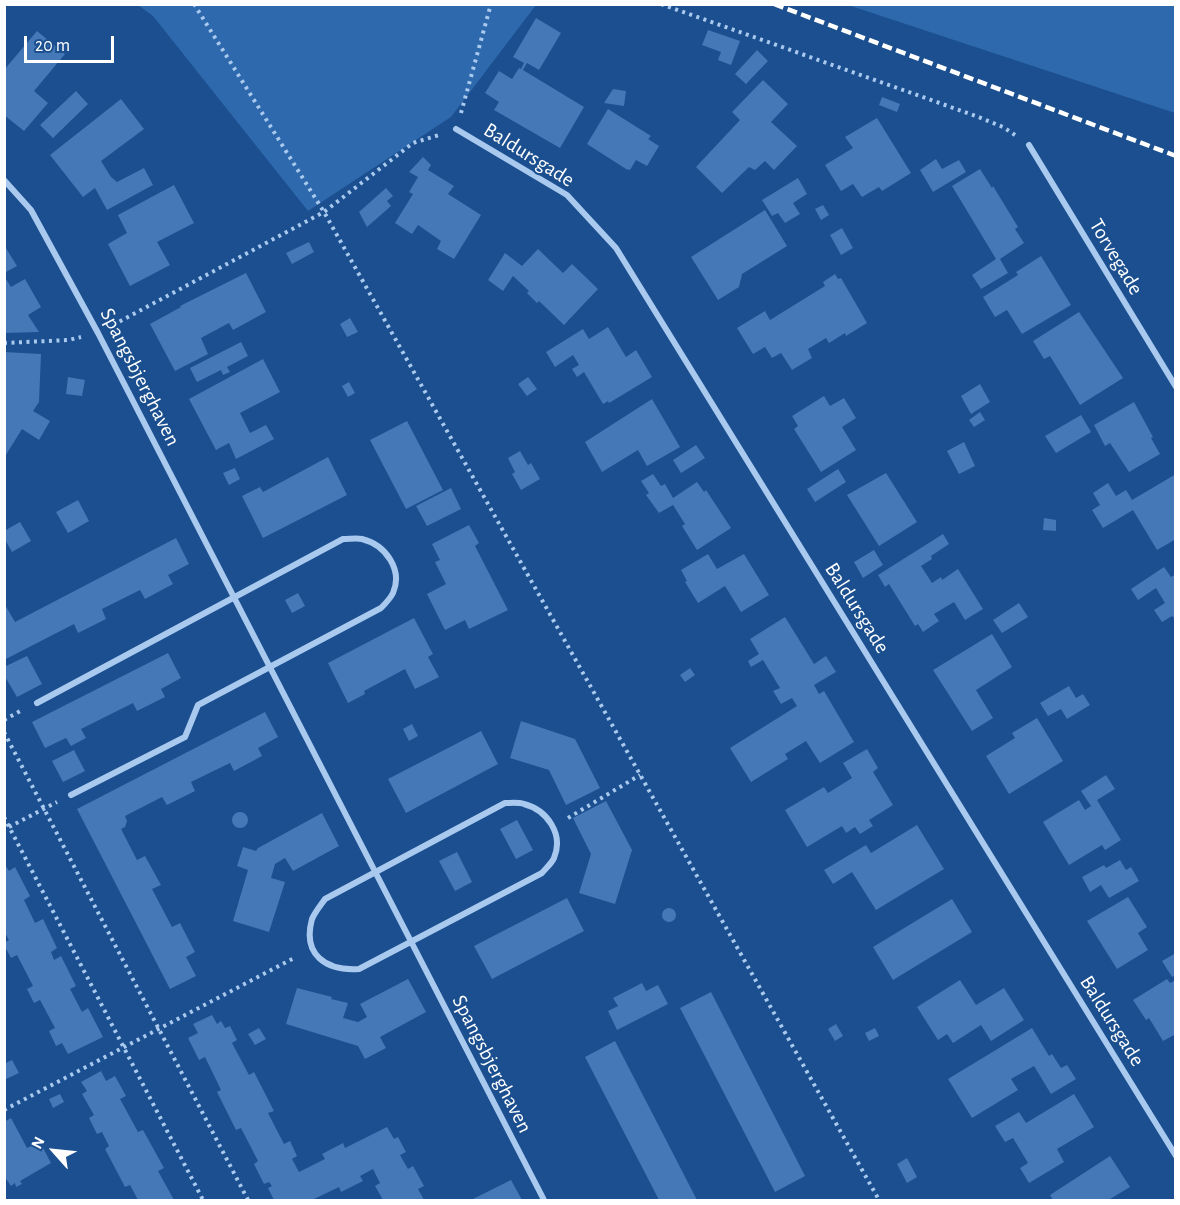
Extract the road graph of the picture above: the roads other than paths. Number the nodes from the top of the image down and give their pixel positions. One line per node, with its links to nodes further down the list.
1 (456, 129): 11 (street, Baldursgade)
2 (1029, 145): 4 (street, Torvegade)
3 (4, 180): 5 (street, Spangsbjerghaven)
4 (1176, 387)
5 (234, 598): 6 (street, Spangsbjerghaven); 6 (street); 7 (street)
6 (270, 667): 8 (street); 9 (street, Spangsbjerghaven)
7 (37, 703)
8 (71, 795)
9 (375, 872): 10 (street, Spangsbjerghaven); 10 (street); 10 (street)
10 (411, 942): 12 (street, Spangsbjerghaven)
11 (1176, 1156)
12 (544, 1200)

